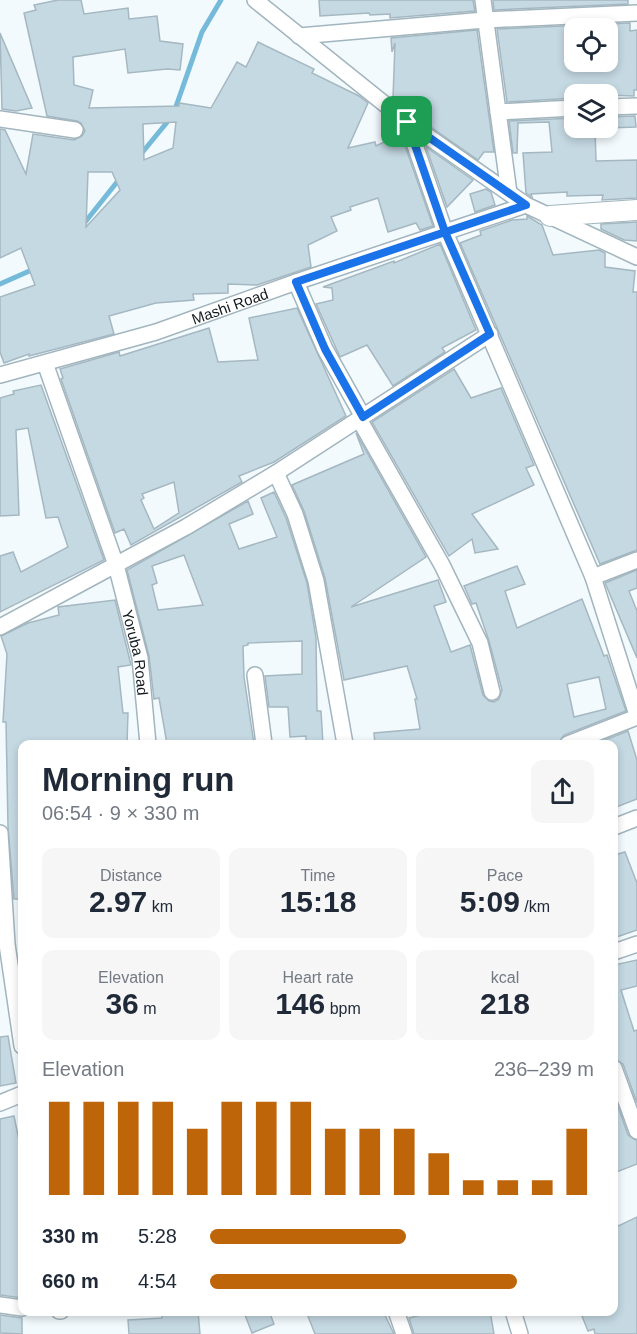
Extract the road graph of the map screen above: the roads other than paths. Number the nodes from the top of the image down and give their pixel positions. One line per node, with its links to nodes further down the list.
1 (255, 0): 5 (street)
2 (483, 0): 4 (street)
3 (637, 14): 4 (street)
4 (485, 20): 5 (street); 9 (street)
5 (299, 36): 11 (street)
6 (637, 106): 7 (street)
7 (618, 107)
8 (564, 108): 9 (street)
9 (498, 111): 13 (street)
10 (0, 119): 12 (street)
11 (407, 122): 13 (street); 17 (street)
12 (75, 130)
13 (509, 193): 14 (street)
14 (526, 205): 16 (street); 17 (street, Mashi Road)
15 (637, 210): 16 (street)
16 (550, 216): 18 (street)
17 (445, 232): 19 (street, Mashi Road); 20 (street)
18 (637, 257)
19 (296, 282): 21 (street, Mashi Road); 23 (street)
20 (490, 334): 23 (street); 27 (street)
21 (45, 363): 22 (street, Mashi Road); 26 (street, Yoruba Road)
22 (0, 375)
23 (361, 418): 24 (street); 30 (street)
24 (276, 473): 26 (street); 34 (street)
25 (637, 560): 27 (street)
26 (116, 565): 28 (street); 32 (street, Yoruba Road)
27 (593, 577): 31 (street)
28 (0, 627)
29 (255, 675): 33 (street)
30 (492, 692)
31 (637, 716): 35 (street)
32 (148, 740)
33 (263, 740)
34 (344, 740)
35 (578, 740)
36 (637, 818): 37 (street)
37 (618, 825)
38 (0, 833): 41 (street)
39 (637, 944): 40 (street)
40 (618, 951)
41 (18, 1019)
42 (618, 1079): 45 (street)
43 (18, 1095): 44 (street)
44 (0, 1102)
45 (637, 1131)
46 (0, 1305): 47 (street)
47 (18, 1307)
48 (398, 1316): 50 (street)
49 (515, 1316): 51 (street)
50 (404, 1334)
51 (520, 1334)

